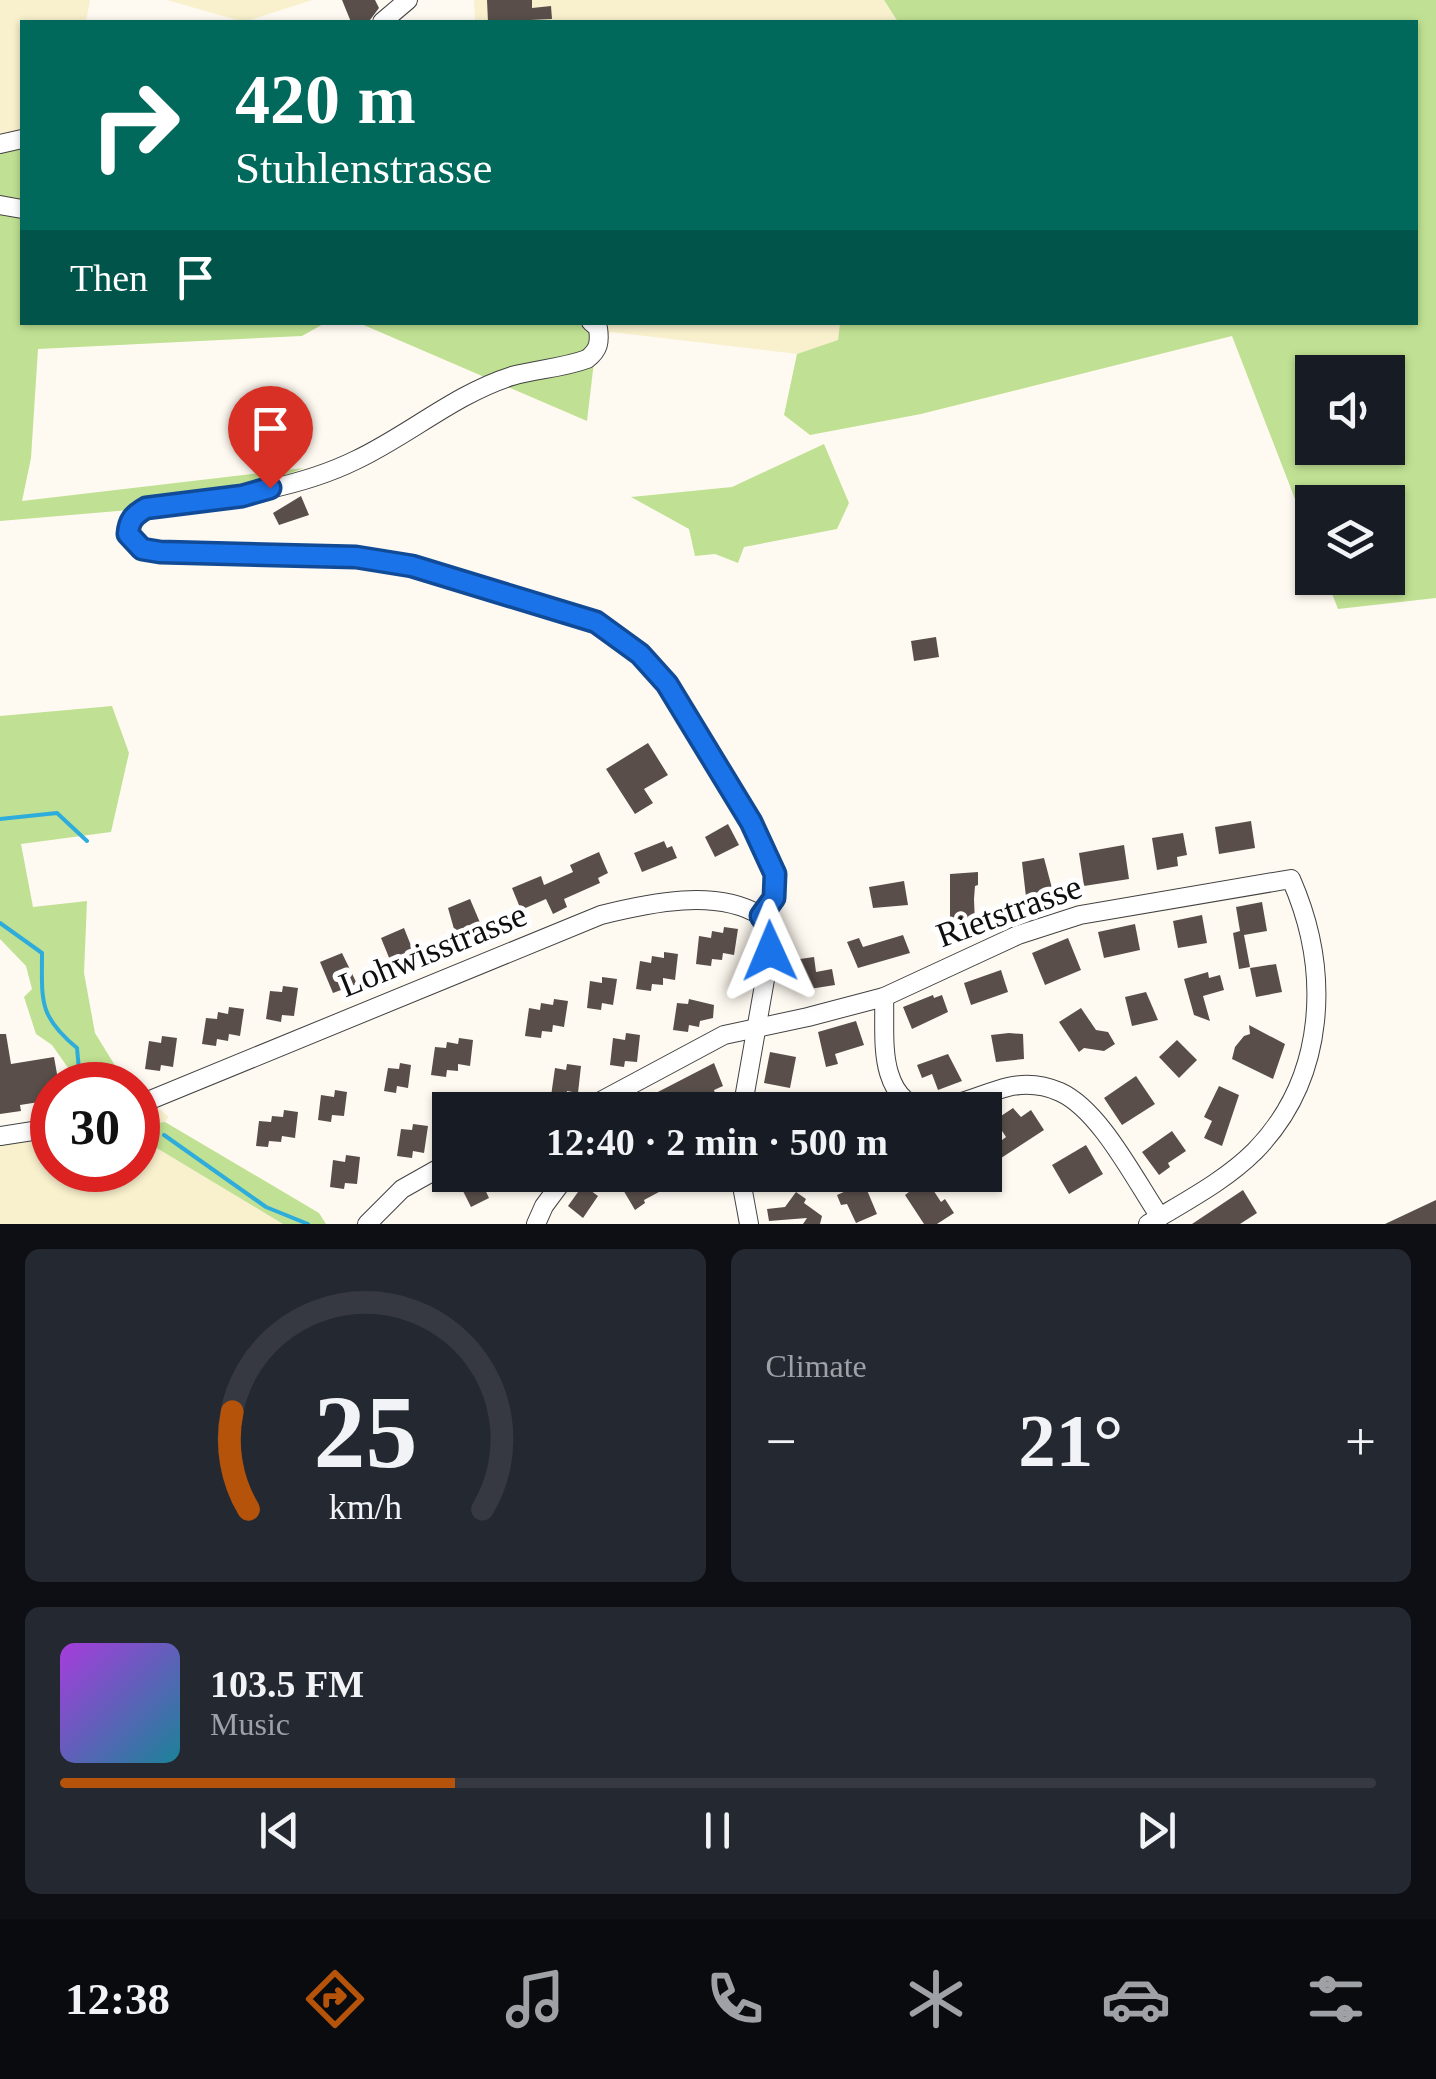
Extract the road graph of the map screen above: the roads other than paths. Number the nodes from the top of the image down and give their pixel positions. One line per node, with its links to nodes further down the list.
1 (408, 0): 2 (street)
2 (384, 20)
3 (595, 325): 4 (street)
4 (761, 916): 6 (street); 9 (street, Lohwisstrasse)
5 (884, 997): 6 (street, Rietstrasse); 15 (street); 15 (street, Rietstrasse)
6 (756, 1029): 7 (street, Rietstrasse); 8 (street)
7 (618, 1092)
8 (745, 1092)
9 (160, 1096)
10 (30, 1131): 11 (street)
11 (0, 1136)
12 (432, 1172): 16 (street)
13 (556, 1192): 17 (street)
14 (743, 1192): 18 (street)
15 (1154, 1220)
16 (368, 1224)
17 (536, 1224)
18 (749, 1224)

